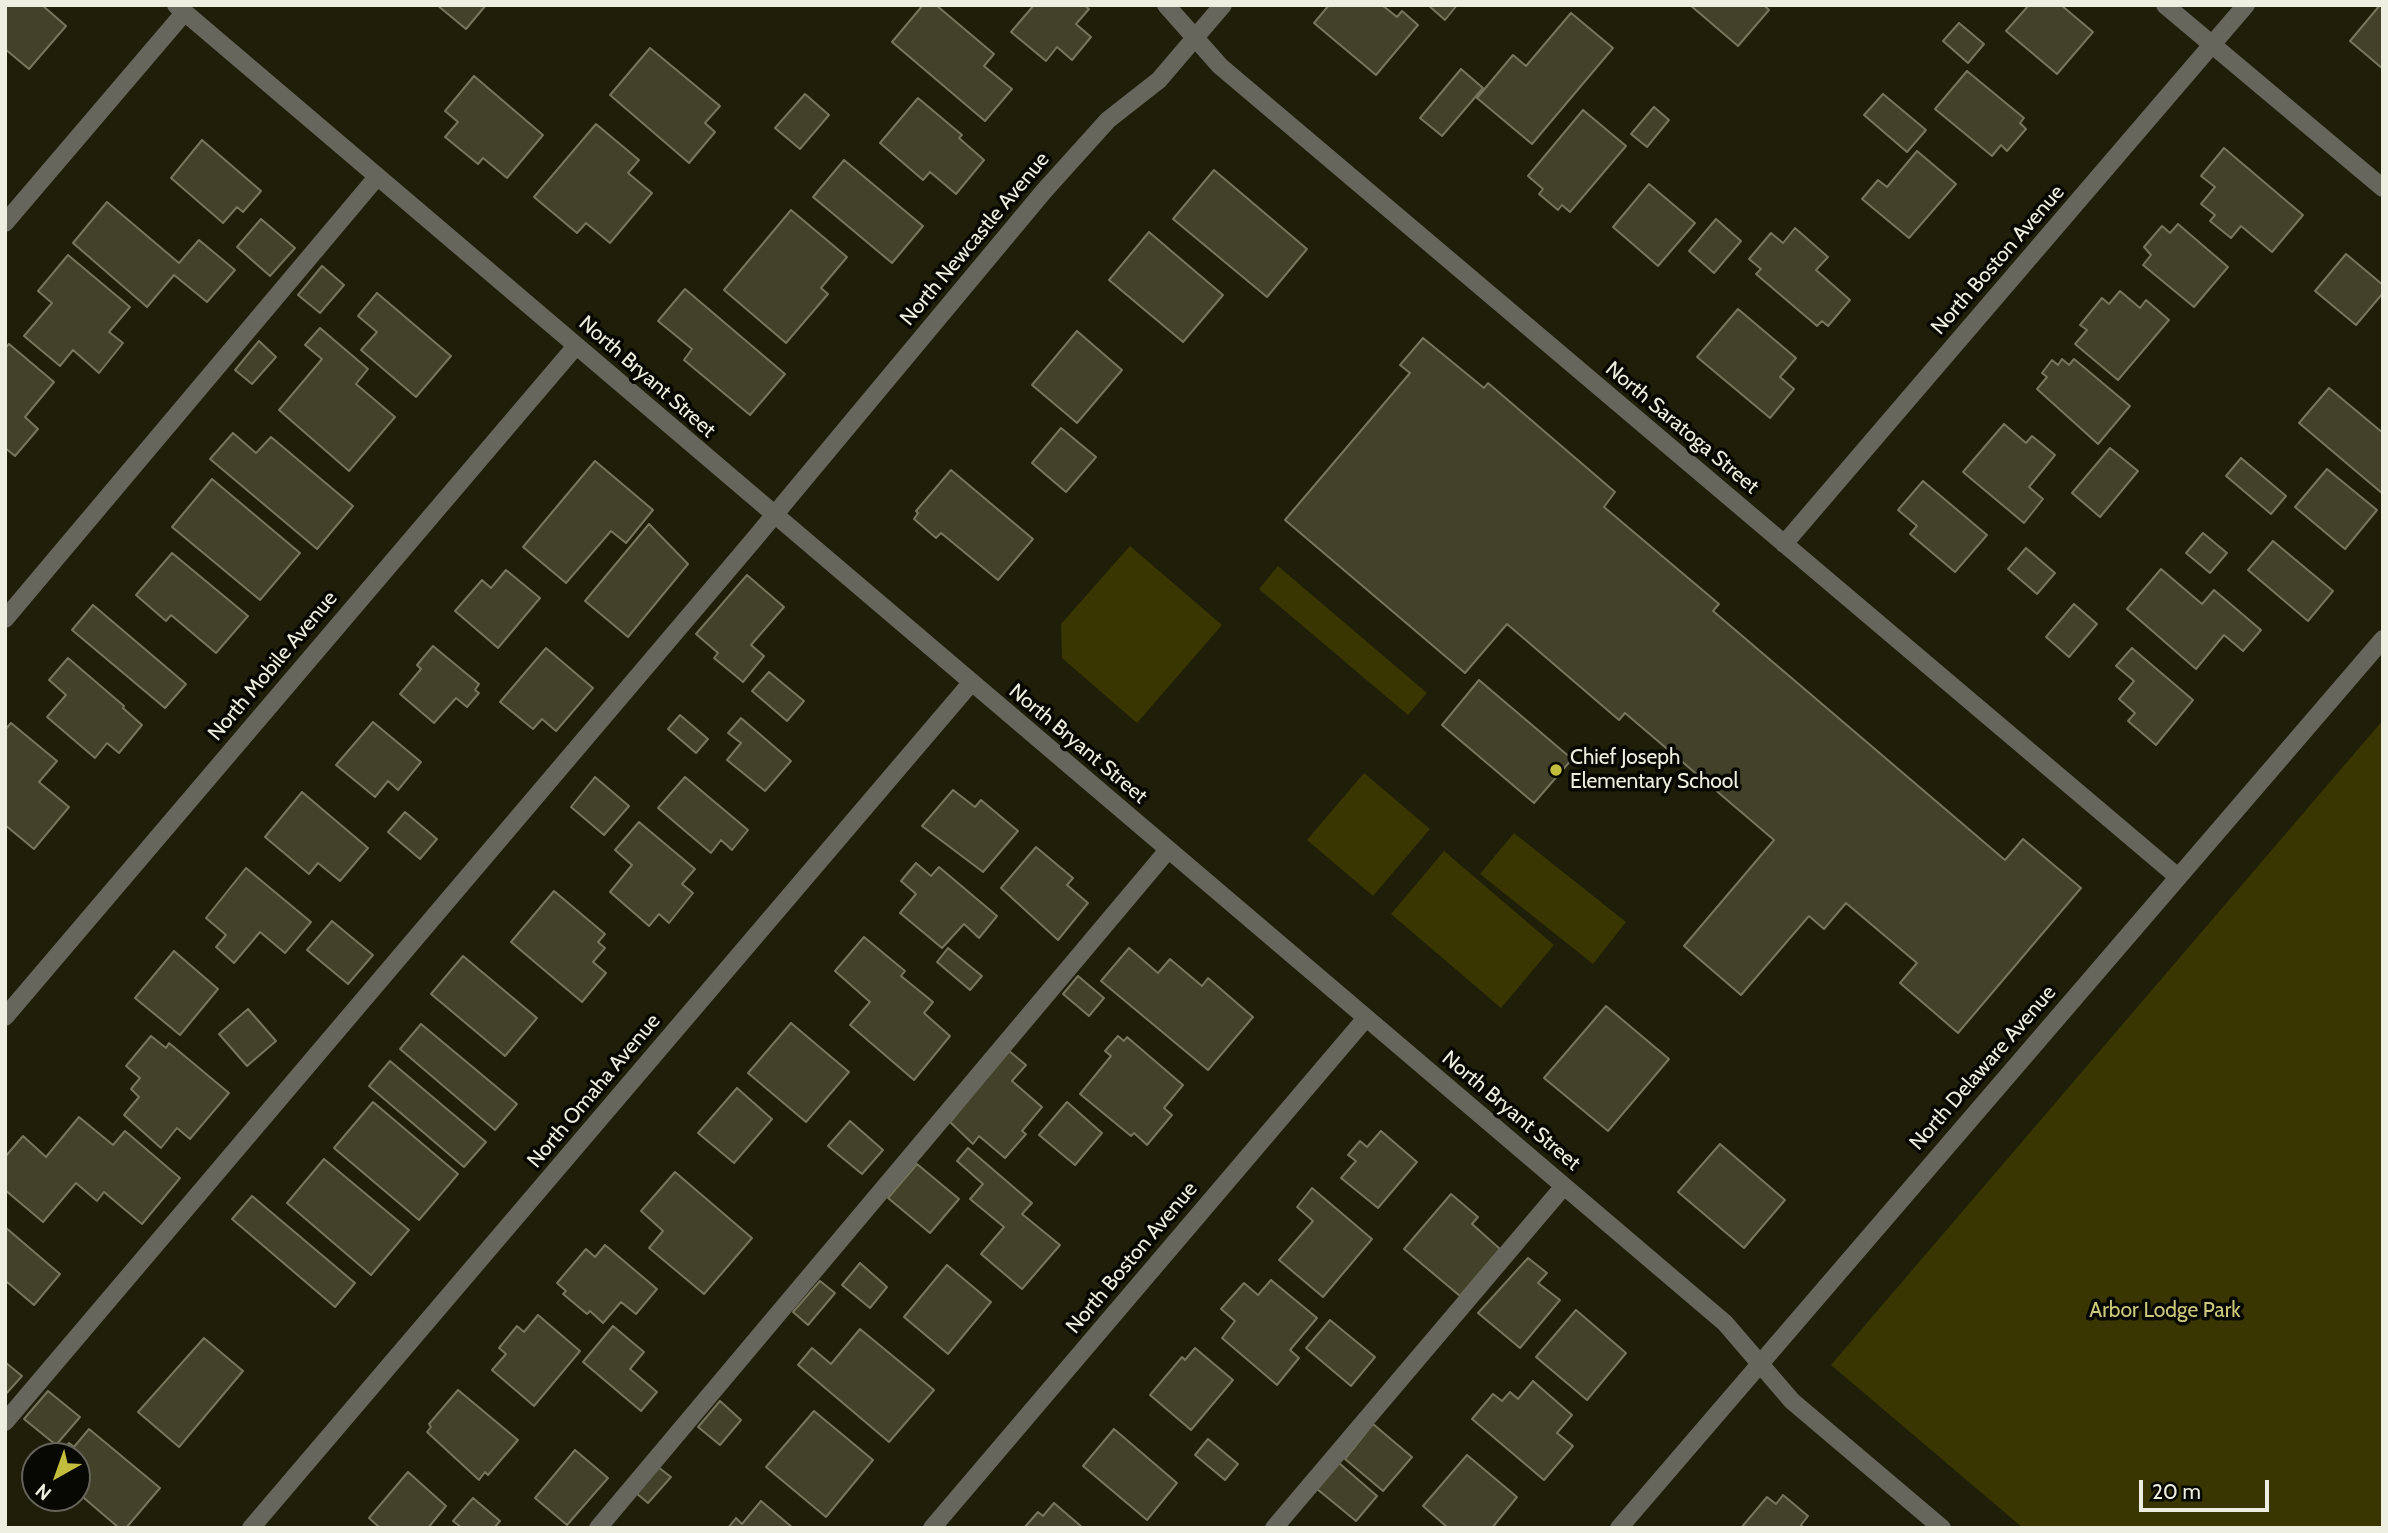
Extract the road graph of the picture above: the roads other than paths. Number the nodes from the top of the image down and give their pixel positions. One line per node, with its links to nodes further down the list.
1 (1166, 5): 6 (street, North Saratoga Street)
2 (1223, 5): 6 (street, North Newcastle Avenue)
3 (2165, 5): 7 (street)
4 (2246, 5): 7 (street, North Boston Avenue)
5 (180, 9): 8 (street, North Bryant Street); 10 (street)
6 (1196, 38): 12 (street, North Newcastle Avenue); 13 (street, North Saratoga Street)
7 (2212, 46): 9 (street); 13 (street, North Boston Avenue)
8 (377, 177): 11 (street, North Bryant Street); 14 (street)
9 (2383, 188)
10 (5, 223)
11 (576, 346): 12 (street, North Bryant Street); 19 (street, North Mobile Avenue)
12 (772, 513): 16 (street, North Bryant Street); 23 (street, North Newcastle Avenue)
13 (1784, 544): 18 (street, North Saratoga Street)
14 (5, 619)
15 (2383, 639): 18 (street, North Delaware Avenue)
16 (971, 683): 17 (street, North Bryant Street); 24 (street, North Omaha Avenue)
17 (1168, 850): 20 (street, North Bryant Street); 25 (street)
18 (2178, 877): 22 (street, North Delaware Avenue)
19 (5, 1017)
20 (1366, 1018): 21 (street, North Bryant Street); 26 (street, North Boston Avenue)
21 (1564, 1186): 22 (street, North Bryant Street); 27 (street)
22 (1760, 1363): 28 (street, North Delaware Avenue); 29 (street, North Bryant Street)
23 (5, 1422)
24 (251, 1528)
25 (597, 1528)
26 (932, 1528)
27 (1274, 1528)
28 (1619, 1528)
29 (1942, 1528)

